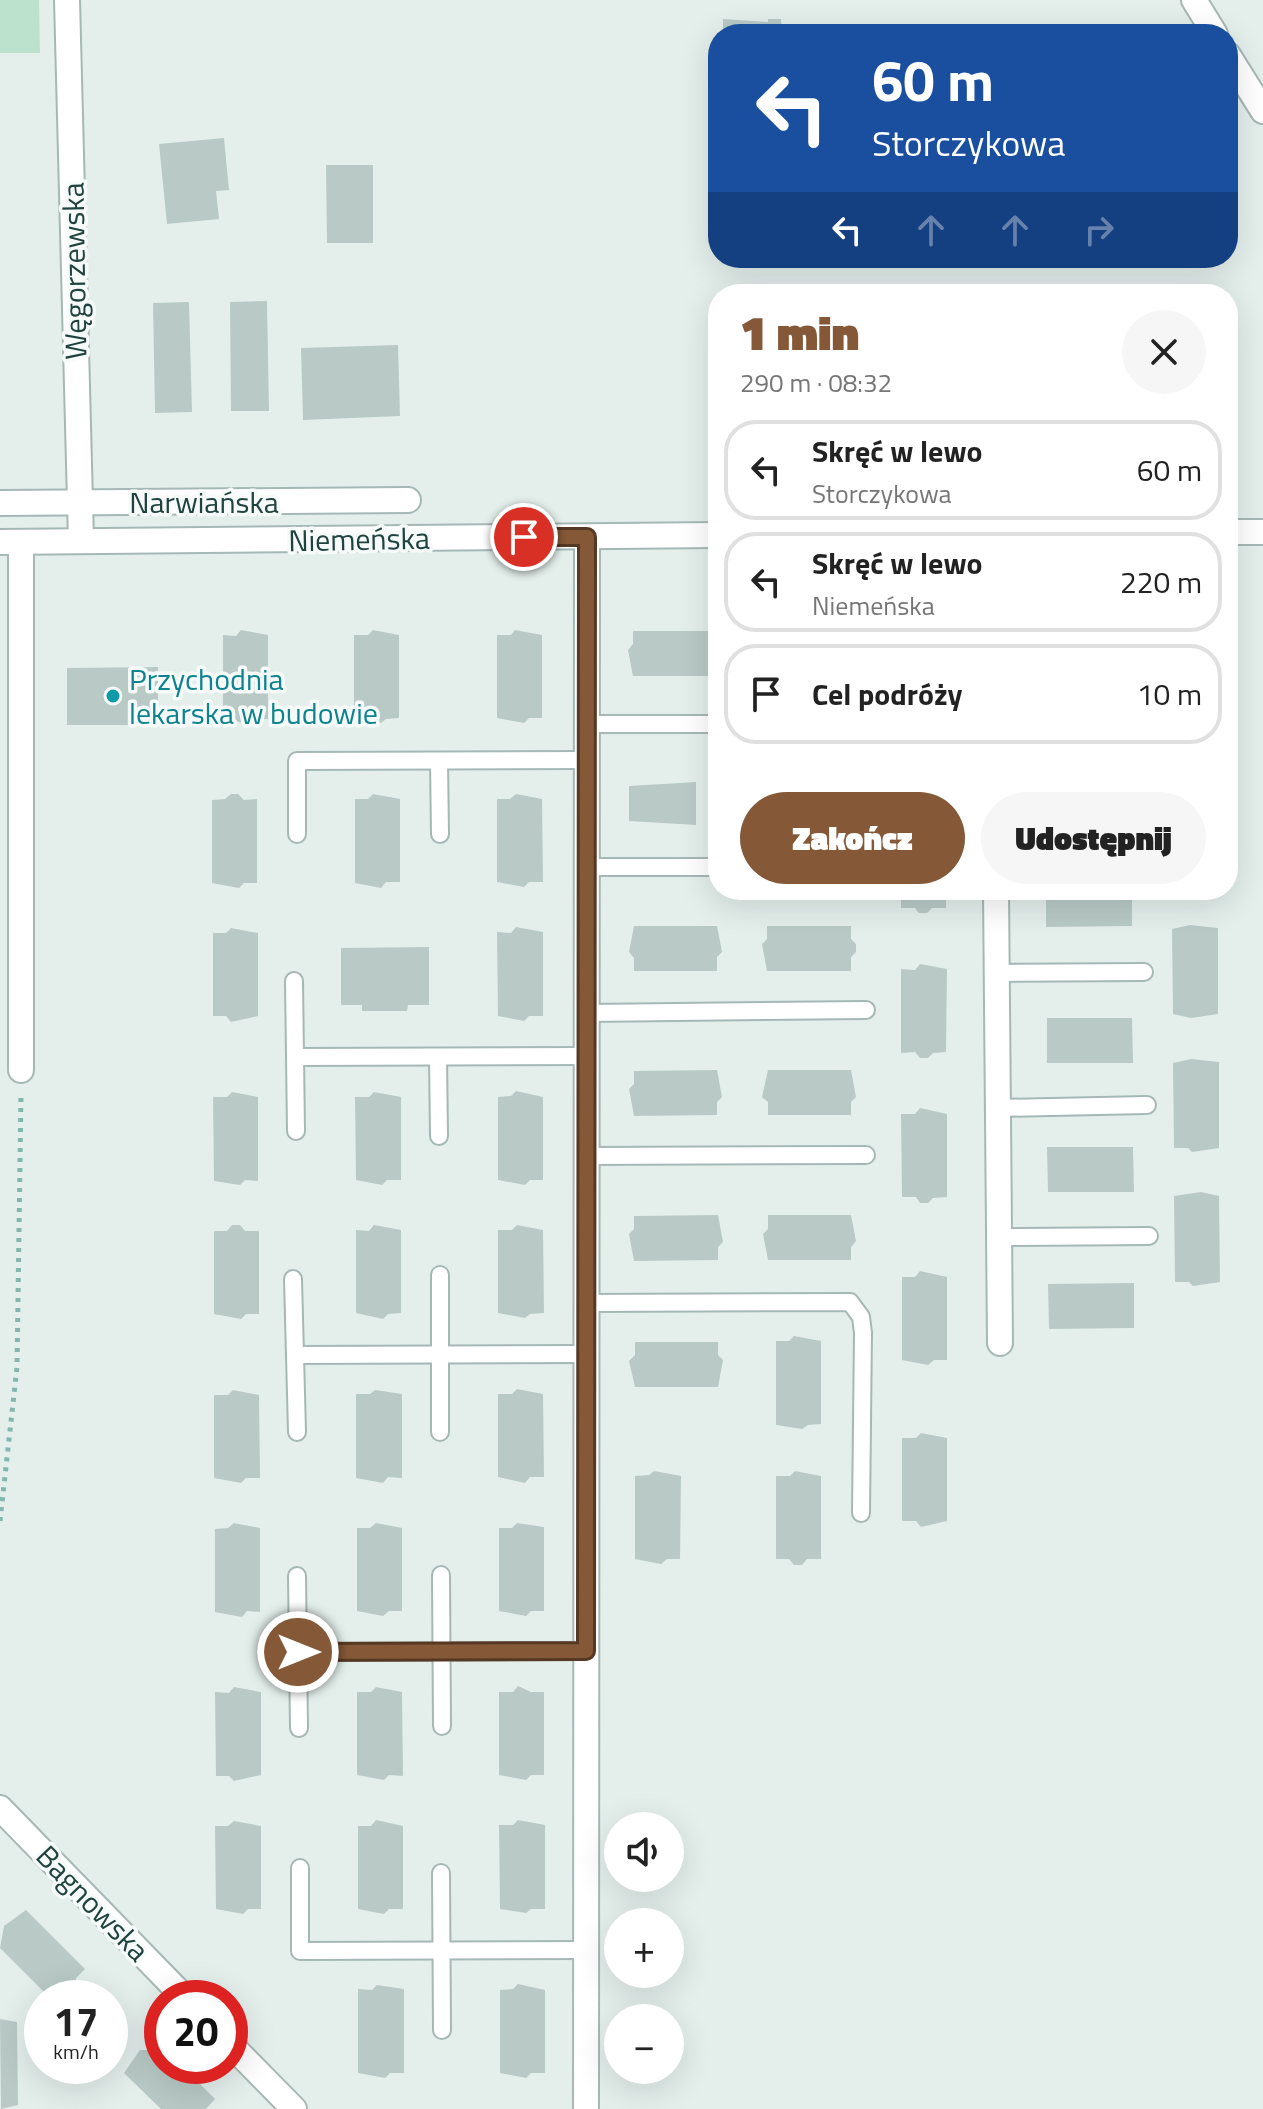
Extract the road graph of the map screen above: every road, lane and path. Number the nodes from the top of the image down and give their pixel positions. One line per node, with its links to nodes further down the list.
1 (67, 0): 7 (street, Węgorzewska)
2 (1194, 0): 3 (street)
3 (1209, 24)
4 (1238, 71): 5 (street)
5 (1263, 111)
6 (408, 500): 7 (street, Narwiańska)
7 (80, 502): 8 (street, Narwiańska); 13 (street, Węgorzewska)
8 (0, 503)
9 (1238, 532): 10 (street)
10 (1263, 532)
11 (708, 535): 12 (street, Niemeńska)
12 (587, 537): 13 (street, Niemeńska); 15 (street)
13 (81, 541): 14 (street, Niemeńska)
14 (10, 542): 32 (street)
15 (587, 724): 16 (lane); 17 (street)
16 (708, 724)
17 (587, 760): 18 (lane); 21 (street)
18 (439, 761): 19 (lane); 20 (lane)
19 (297, 834)
20 (440, 834)
21 (587, 867): 22 (lane); 28 (street)
22 (708, 867)
23 (996, 900): 25 (street)
24 (1144, 972): 25 (lane)
25 (997, 973): 34 (street)
26 (294, 981): 30 (lane)
27 (866, 1010): 28 (lane)
28 (587, 1013): 29 (street)
29 (587, 1056): 31 (lane); 38 (street)
30 (295, 1057): 31 (lane); 35 (lane)
31 (438, 1057): 36 (lane)
32 (21, 1070): 51 (path)
33 (1147, 1105): 34 (lane)
34 (998, 1108): 40 (street)
35 (296, 1131)
36 (439, 1136)
37 (866, 1155): 38 (lane)
38 (587, 1156): 43 (street)
39 (1149, 1236): 40 (lane)
40 (1000, 1237): 44 (street)
41 (440, 1275): 47 (lane)
42 (293, 1279): 46 (lane)
43 (587, 1303): 45 (street); 50 (lane)
44 (1000, 1343)
45 (587, 1354): 47 (lane); 55 (street)
46 (295, 1355): 47 (lane); 48 (lane)
47 (440, 1355): 49 (lane)
48 (297, 1432)
49 (440, 1432)
50 (861, 1513)
51 (0, 1521)
52 (441, 1575): 54 (lane)
53 (297, 1576): 56 (lane)
54 (442, 1651): 55 (lane); 56 (lane); 57 (lane)
55 (586, 1651): 63 (street)
56 (298, 1652): 58 (lane)
57 (442, 1726)
58 (299, 1728)
59 (0, 1808): 64 (street, Bagnowska)
60 (300, 1868): 62 (lane)
61 (441, 1873): 62 (lane)
62 (441, 1950): 63 (lane); 65 (lane)
63 (586, 1950): 68 (street)
64 (167, 1980)
65 (442, 2030)
66 (248, 2062): 67 (street)
67 (294, 2109)
68 (586, 2109)

